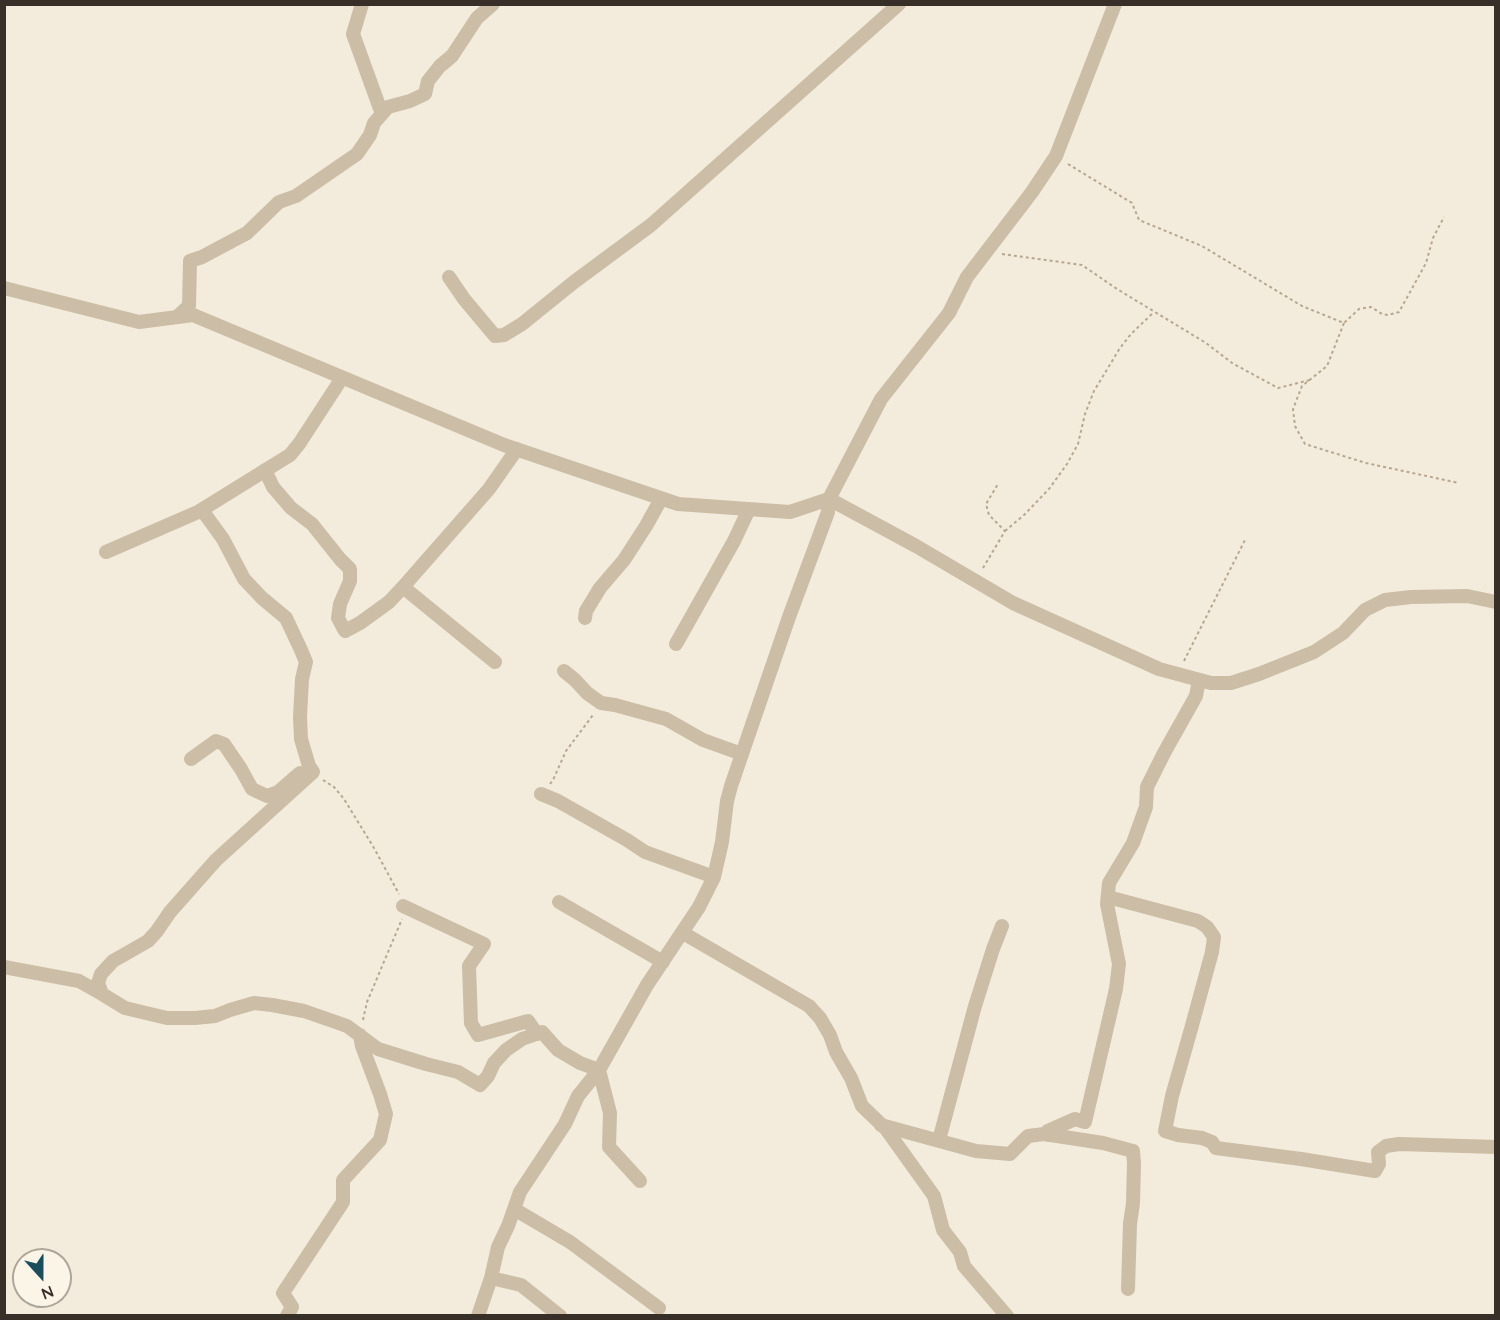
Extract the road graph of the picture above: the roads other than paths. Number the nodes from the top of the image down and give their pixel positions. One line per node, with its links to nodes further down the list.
1 (362, 4): 5 (street)
2 (493, 4): 5 (street)
3 (899, 4): 6 (street)
4 (1114, 4): 13 (street)
5 (381, 114): 8 (street)
6 (449, 277)
7 (4, 288): 8 (street)
8 (177, 317): 9 (street)
9 (342, 378): 10 (street); 11 (street)
10 (517, 449): 12 (street); 17 (street)
11 (265, 470): 15 (street); 17 (street)
12 (661, 499): 14 (street); 19 (street)
13 (830, 499): 14 (street); 23 (street); 24 (street)
14 (749, 509): 20 (street)
15 (202, 510): 16 (street); 26 (street)
16 (106, 552)
17 (403, 587): 21 (street)
18 (1496, 602): 23 (street)
19 (585, 618)
20 (675, 644)
21 (495, 662)
22 (564, 671): 24 (street)
23 (1199, 680): 29 (street)
24 (742, 754): 28 (street)
25 (191, 759): 26 (street)
26 (311, 769): 36 (street)
27 (540, 794): 28 (street)
28 (714, 877): 33 (street)
29 (1108, 897): 41 (street); 43 (street)
30 (559, 902): 34 (street)
31 (403, 906): 37 (street)
32 (1002, 926): 42 (street)
33 (683, 933): 34 (street); 40 (street)
34 (663, 962): 39 (street)
35 (4, 967): 36 (street)
36 (102, 994): 38 (street)
37 (537, 1034): 38 (street); 39 (street)
38 (360, 1035): 49 (street)
39 (600, 1070): 44 (street); 45 (street)
40 (881, 1125): 42 (street); 52 (street)
41 (1048, 1135): 42 (street); 47 (street)
42 (939, 1140)
43 (1496, 1147)
44 (640, 1180)
45 (514, 1209): 46 (street); 48 (street)
46 (491, 1278): 50 (street); 51 (street)
47 (1128, 1289)
48 (659, 1308)
49 (287, 1316)
50 (478, 1316)
51 (560, 1316)
52 (1007, 1316)

